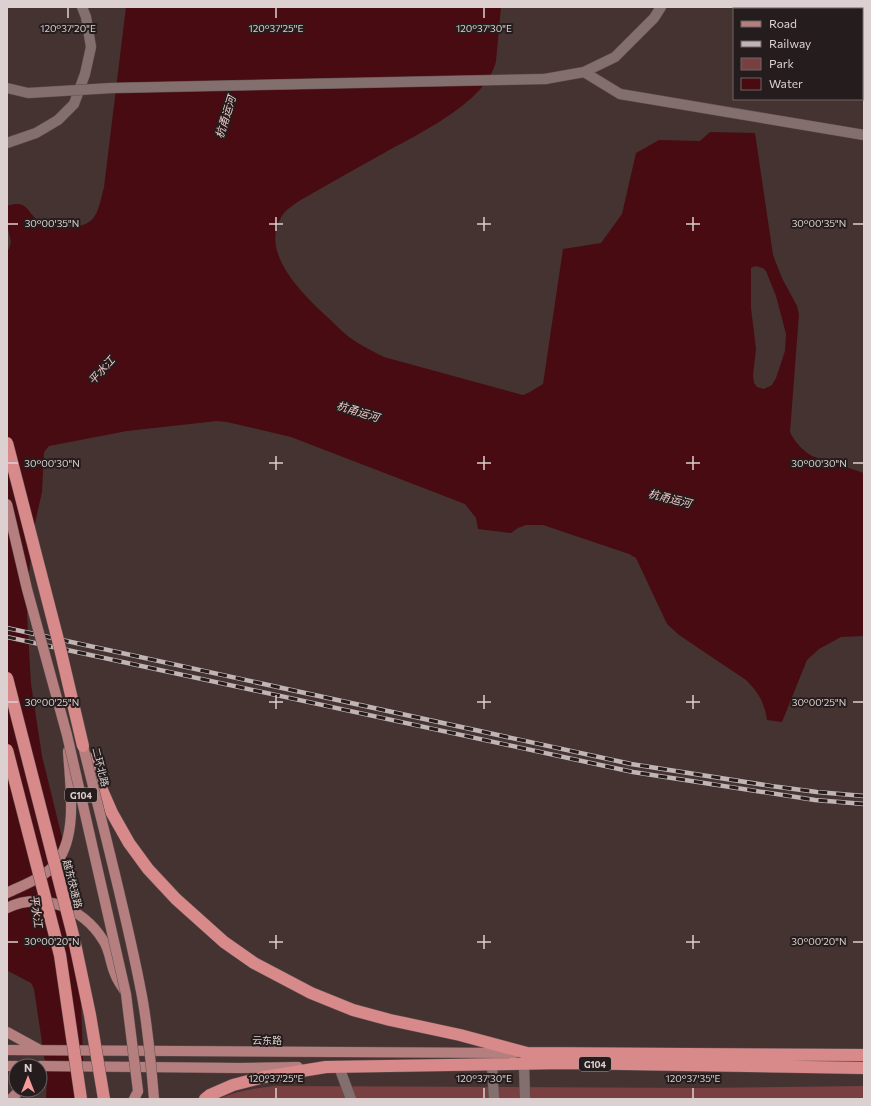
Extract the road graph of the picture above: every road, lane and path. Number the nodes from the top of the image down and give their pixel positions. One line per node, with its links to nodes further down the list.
1 (82, 7): 6 (street)
2 (661, 7): 3 (street)
3 (584, 72): 4 (street, bridge); 5 (street)
4 (7, 88)
5 (864, 135)
6 (7, 143)
7 (7, 443): 11 (highway, 二环北路 / G104, bridge)
8 (7, 504): 10 (main road, G104, bridge)
9 (7, 678): 28 (highway, 越东快速路, bridge)
10 (67, 735): 13 (main road, bridge); 15 (main road, G104, bridge)
11 (83, 746): 20 (highway, bridge); 29 (main road, 二环北路 / G104, bridge)
12 (7, 750): 27 (highway, bridge)
13 (7, 893)
14 (7, 908): 15 (main road, bridge)
15 (126, 994): 26 (main road, G104, bridge)
16 (7, 1032): 18 (main road)
17 (7, 1050): 18 (main road, 云东路)
18 (40, 1050): 20 (main road, 云东路)
19 (864, 1055): 20 (highway, G104)
20 (526, 1058): 21 (highway, G104); 25 (highway, G104); 33 (street)
21 (492, 1065): 24 (highway, G104); 32 (street)
22 (48, 1067): 23 (main road, G104)
23 (326, 1067): 24 (highway, G104); 30 (highway)
24 (339, 1067): 31 (street)
25 (864, 1068)
26 (137, 1096)
27 (81, 1099)
28 (104, 1099)
29 (154, 1099)
30 (206, 1099)
31 (351, 1099)
32 (494, 1099)
33 (525, 1099)

